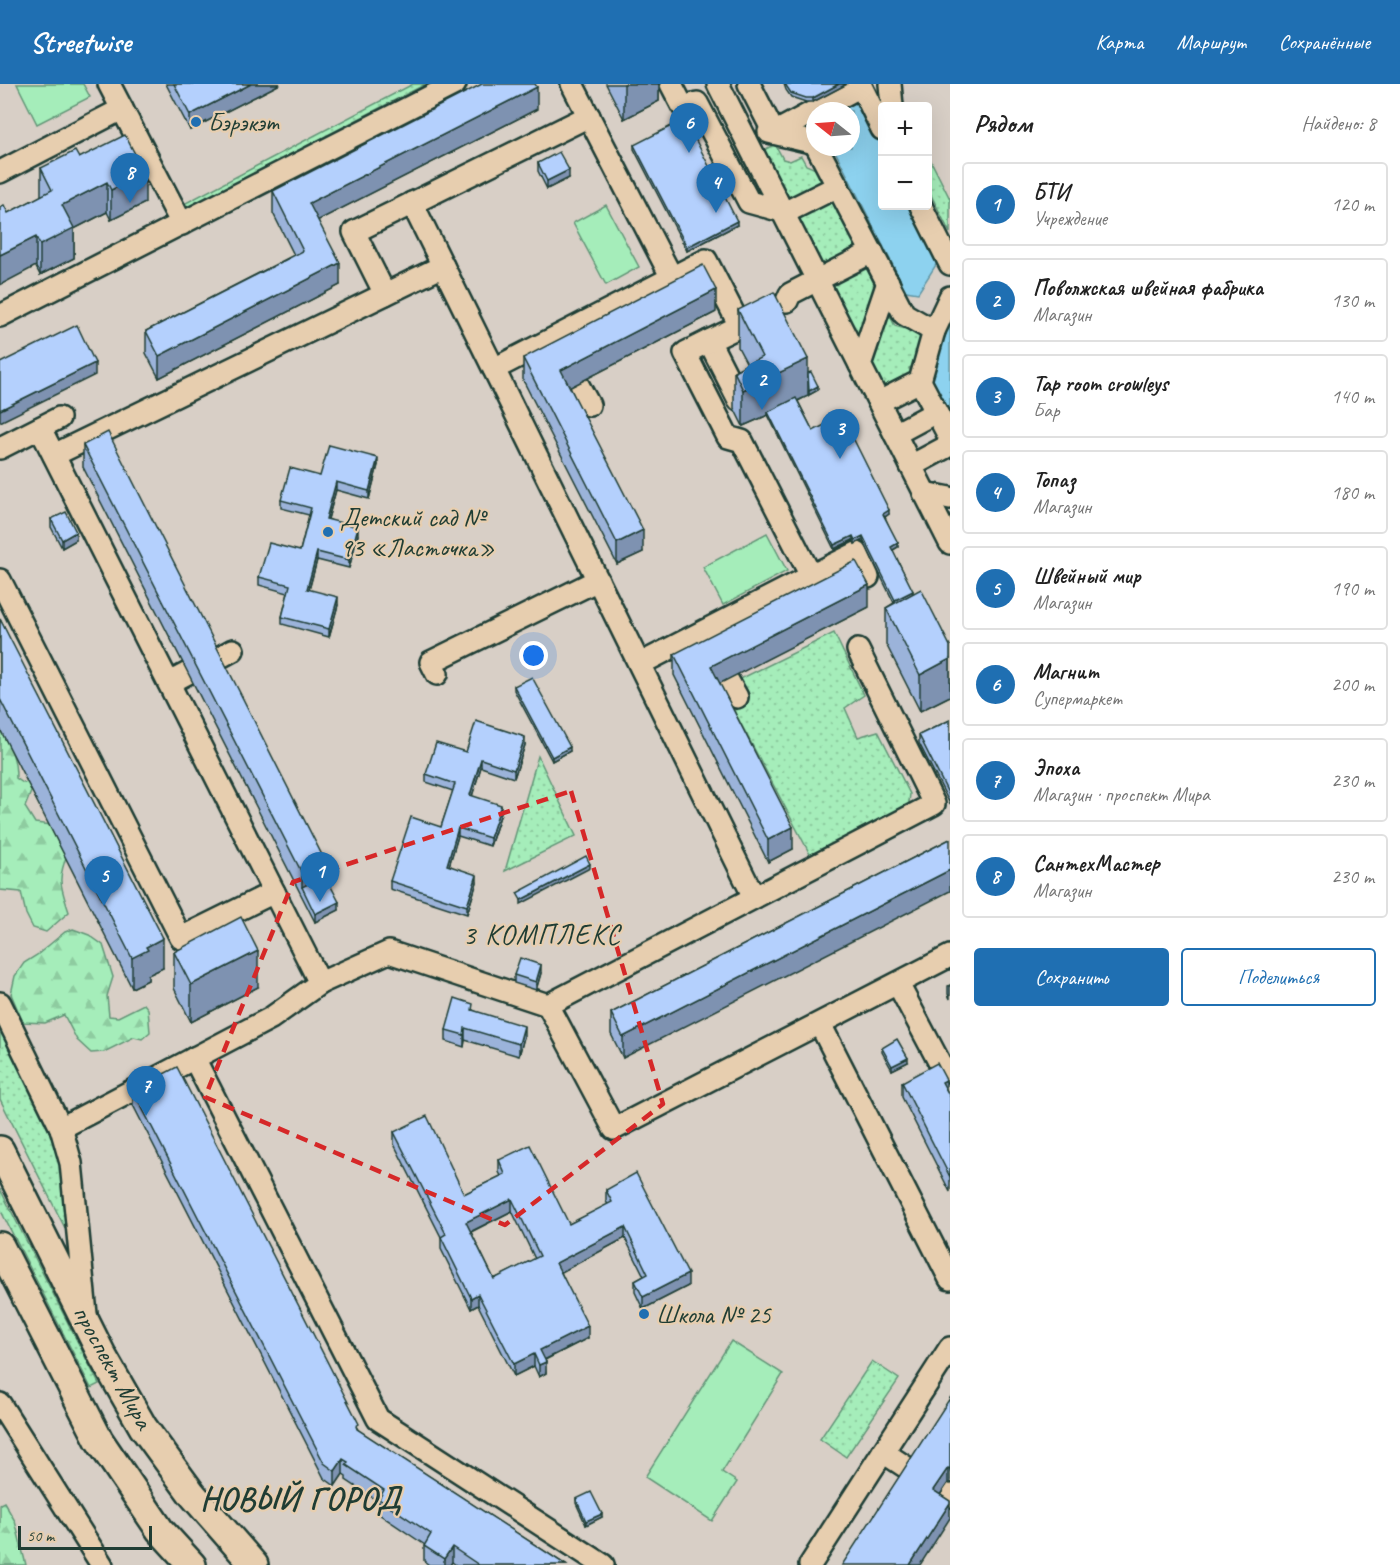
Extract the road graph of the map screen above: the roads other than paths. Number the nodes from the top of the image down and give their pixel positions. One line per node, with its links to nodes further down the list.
1 (109, 84): 11 (street)
2 (455, 84): 23 (street)
3 (573, 84): 12 (street)
4 (671, 84): 10 (street)
5 (749, 84): 15 (street)
6 (890, 84): 9 (street)
7 (862, 85): 13 (street); 15 (street)
8 (724, 86): 10 (street); 14 (street)
9 (892, 102)
10 (697, 103): 22 (street)
11 (122, 109): 18 (street); 23 (street)
12 (589, 116): 20 (street); 27 (street)
13 (878, 120)
14 (739, 125): 15 (street); 22 (street)
15 (774, 133): 16 (street)
16 (806, 141)
17 (823, 156): 19 (street)
18 (0, 172)
19 (838, 186): 22 (street); 24 (street)
20 (412, 203): 26 (street); 30 (street)
21 (925, 210): 25 (street)
22 (783, 212): 28 (street)
23 (182, 224): 33 (street)
24 (872, 252): 28 (street); 29 (street)
25 (950, 264)
26 (443, 266): 30 (street); 39 (street)
27 (672, 278): 35 (street); 36 (street)
28 (817, 280): 32 (street); 38 (street)
29 (888, 282): 34 (street); 38 (street)
30 (385, 294): 52 (street)
31 (950, 297): 34 (street)
32 (788, 302)
33 (0, 316)
34 (934, 330): 40 (street)
35 (553, 339): 37 (street); 39 (street)
36 (709, 341): 42 (street); 57 (street)
37 (564, 359)
38 (860, 364): 43 (street)
39 (494, 369): 60 (street)
40 (920, 381): 43 (street); 45 (street)
41 (577, 383): 44 (street)
42 (739, 400)
43 (879, 402): 48 (street)
44 (589, 405)
45 (936, 412): 48 (street); 49 (street)
46 (59, 418): 47 (street)
47 (40, 428): 51 (street); 52 (street)
48 (895, 434): 53 (street)
49 (950, 438)
50 (950, 445): 53 (street)
51 (0, 448)
52 (54, 455): 67 (street)
53 (911, 466): 54 (street)
54 (924, 493): 55 (street); 56 (street)
55 (950, 498)
56 (950, 543)
57 (811, 576): 58 (street); 64 (street)
58 (868, 577)
59 (0, 580): 68 (street)
60 (598, 580): 64 (street); 66 (street)
61 (233, 650): 63 (street)
62 (858, 650): 69 (street)
63 (213, 661)
64 (640, 664): 69 (street)
65 (188, 673): 67 (street)
66 (437, 674)
67 (169, 683): 68 (street)
68 (274, 892): 71 (street)
69 (754, 897): 74 (street)
70 (950, 956): 72 (street)
71 (320, 983): 74 (street); 76 (street)
72 (898, 984): 75 (street); 77 (street)
73 (0, 1003): 78 (street)
74 (548, 1005): 75 (street)
75 (820, 1024): 81 (street)
76 (194, 1058): 78 (street); 90 (street)
77 (944, 1071)
78 (61, 1128): 82 (street)
79 (0, 1150): 82 (main road, проспект Мира)
80 (0, 1246): 88 (main road, проспект Мира)
81 (950, 1279)
82 (87, 1321): 89 (main road, проспект Мира)
83 (950, 1348): 85 (street)
84 (0, 1404): 87 (street)
85 (883, 1452): 86 (street); 91 (street)
86 (912, 1471)
87 (102, 1565)
88 (192, 1565)
89 (254, 1565)
90 (603, 1565)
91 (810, 1565)

